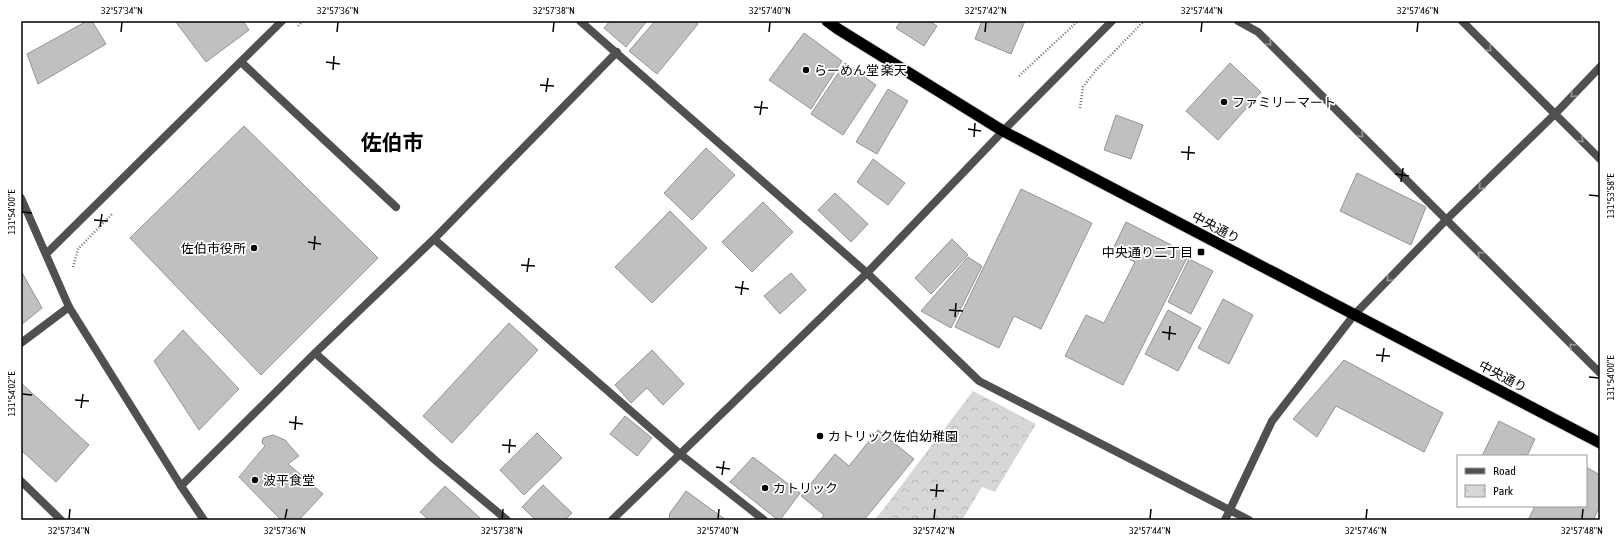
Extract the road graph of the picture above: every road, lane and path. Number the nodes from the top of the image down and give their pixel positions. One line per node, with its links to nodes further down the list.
1 (282, 21): 10 (street)
2 (580, 21): 9 (street)
3 (827, 21): 15 (highway, 中央通り)
4 (1078, 21): 12 (path)
5 (1112, 21): 15 (street)
6 (1144, 21): 13 (path)
7 (1238, 21): 19 (street, one-way to 19)
8 (1462, 21): 14 (street, one-way to 14)
9 (617, 52): 20 (street); 22 (street)
10 (240, 62): 18 (street); 21 (street)
11 (1600, 67): 14 (street, one-way to 14)
12 (1019, 76)
13 (1080, 108)
14 (1555, 114): 16 (street, one-way to 16); 19 (street, one-way to 19)
15 (1003, 131): 22 (street); 24 (highway, 中央通り)
16 (1600, 159)
17 (21, 198): 21 (street)
18 (396, 207)
19 (1446, 220): 24 (street, one-way to 24); 27 (street, one-way to 19)
20 (434, 239): 26 (street); 29 (street)
21 (46, 254): 23 (street)
22 (868, 273): 29 (street); 32 (street)
23 (69, 307): 25 (street); 31 (street)
24 (1354, 315): 28 (highway, 中央通り); 32 (street)
25 (21, 344)
26 (315, 353): 31 (street); 35 (street)
27 (1600, 373)
28 (1600, 443)
29 (680, 454): 36 (street); 37 (street)
30 (21, 481): 33 (street)
31 (181, 486): 34 (street)
32 (1230, 510): 38 (street); 39 (street)
33 (62, 520)
34 (204, 520)
35 (507, 520)
36 (612, 520)
37 (764, 520)
38 (1224, 520)
39 (1249, 520)

